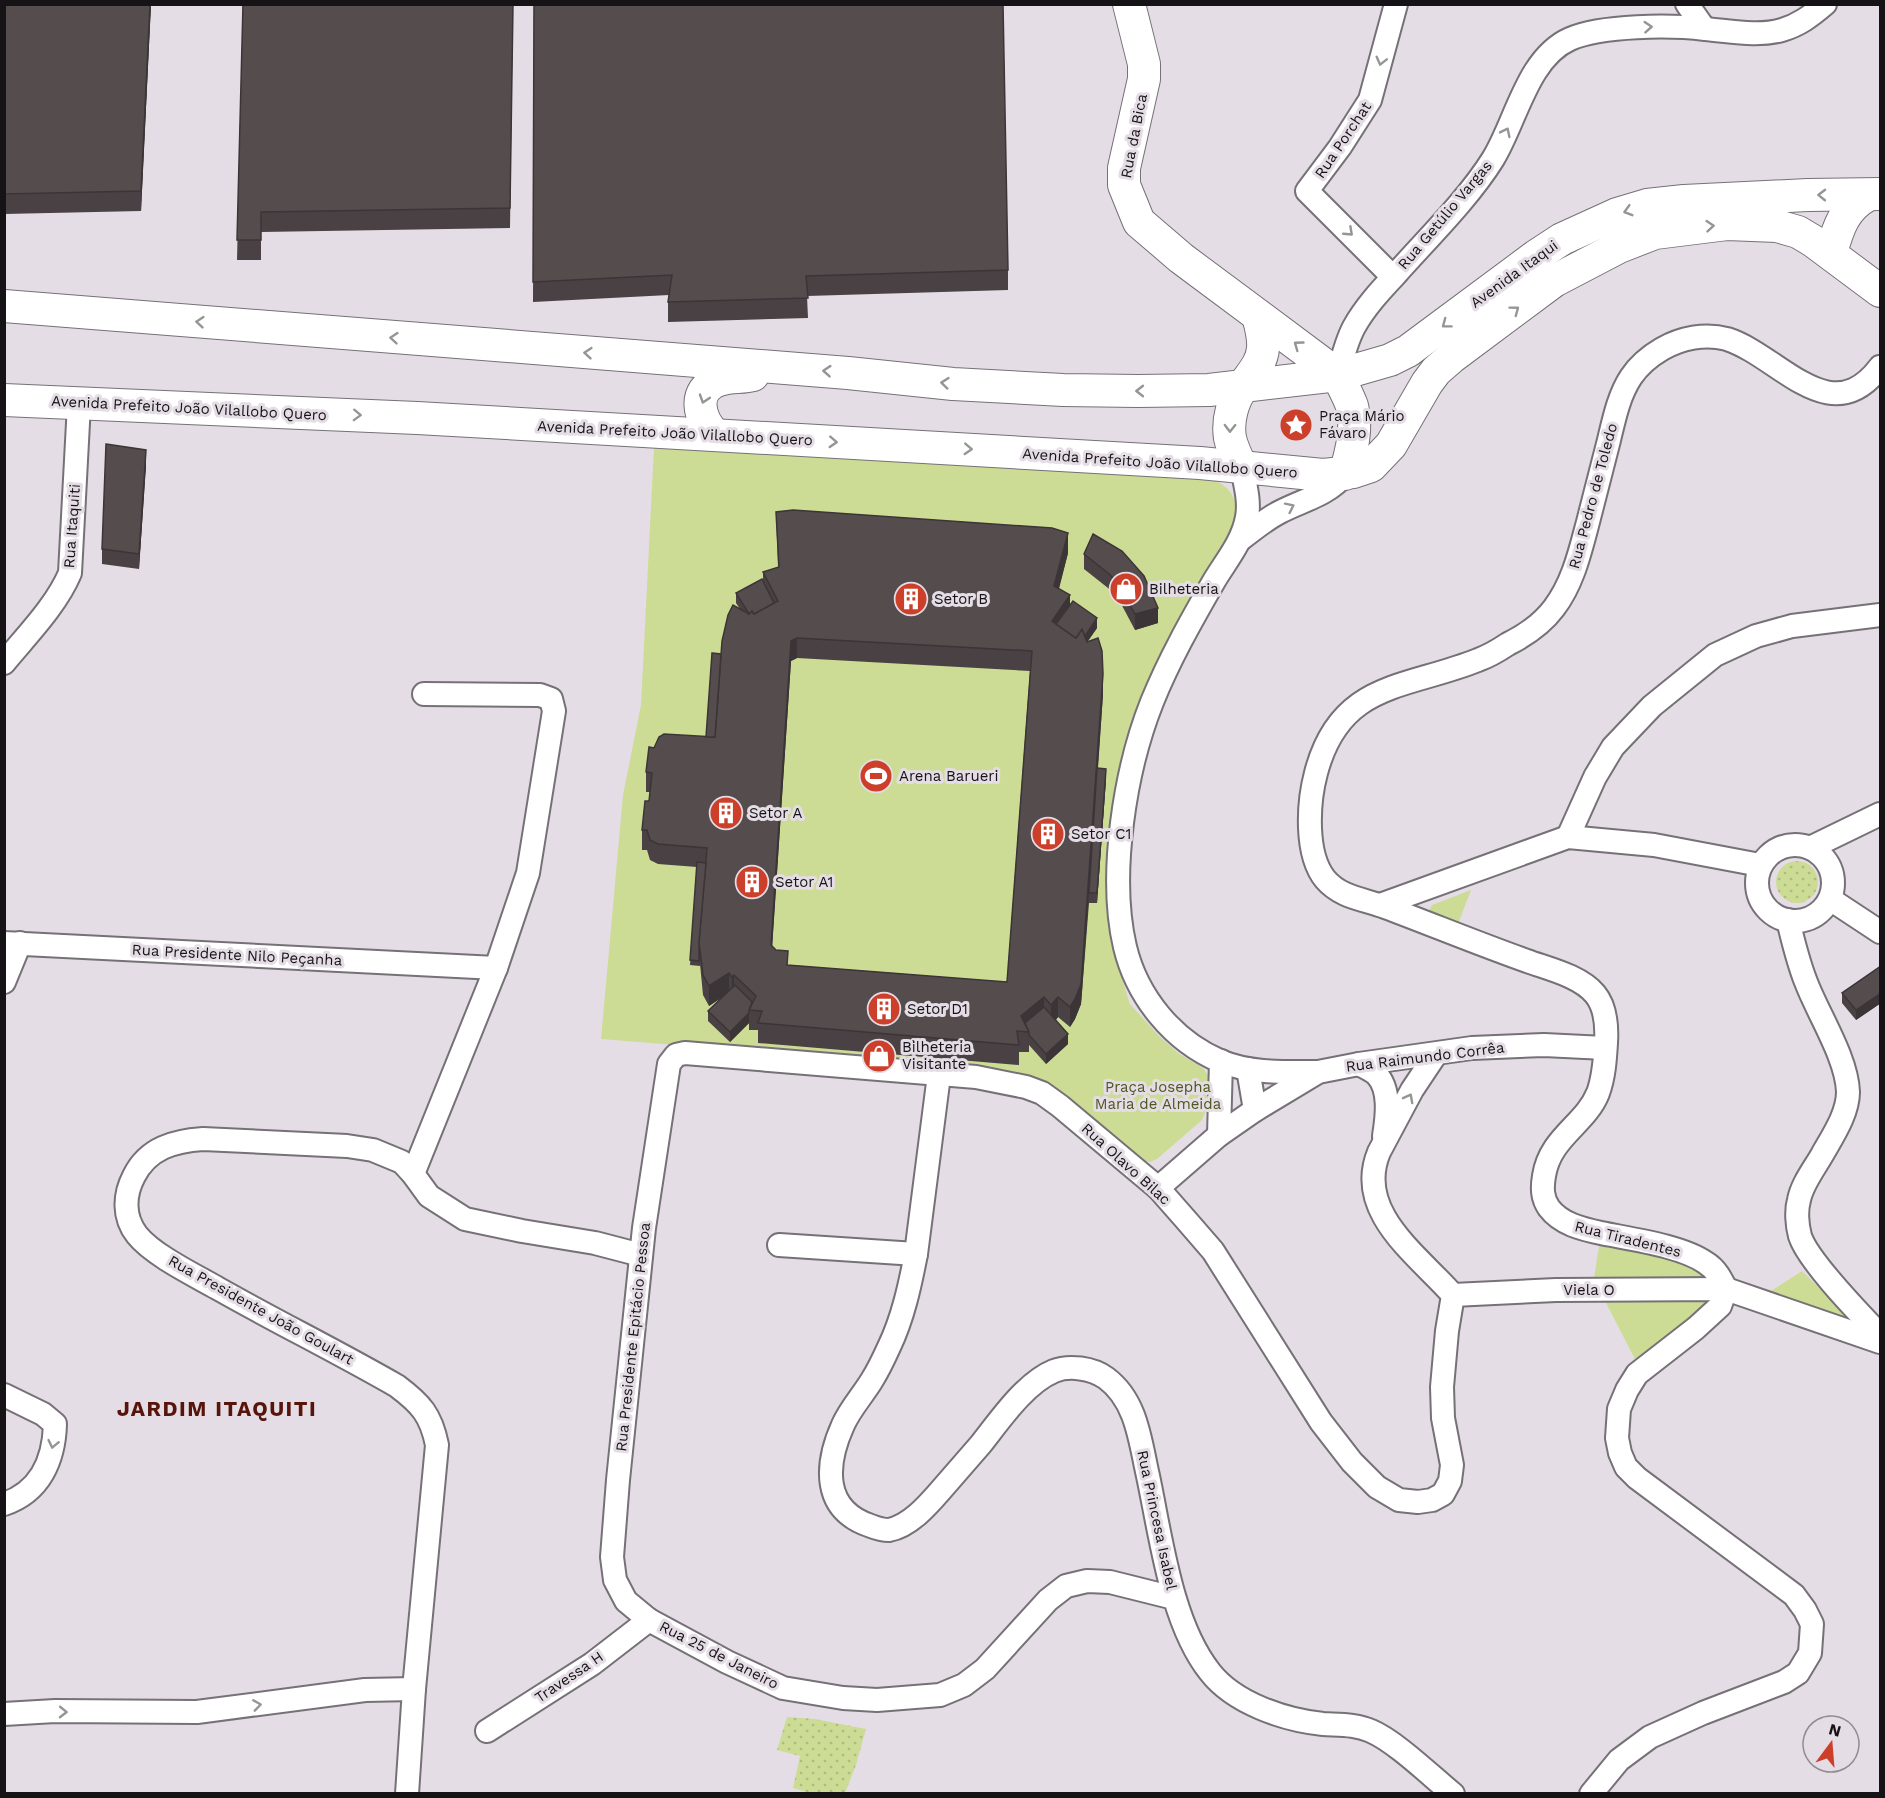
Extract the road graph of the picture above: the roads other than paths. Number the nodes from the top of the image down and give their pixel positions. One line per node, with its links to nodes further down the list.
1 (1129, 4): 11 (main road, Rua da Bica)
2 (1396, 4): 8 (street, Rua Porchat, one-way to 8)
3 (1686, 4): 5 (street)
4 (1825, 4): 5 (street, Rua Getúlio Vargas)
5 (1704, 28): 8 (street, Rua Getúlio Vargas, one-way to 5)
6 (1874, 194): 7 (main road); 15 (main road, Avenida Itaqui, one-way to 15)
7 (1831, 253): 9 (main road, Avenida Itaqui); 14 (main road, Avenida Itaqui, one-way to 7)
8 (1393, 277): 15 (street, Rua Getúlio Vargas)
9 (1881, 291)
10 (4, 306): 12 (main road, one-way to 10)
11 (1258, 316): 15 (main road, Rua da Bica, one-way to 11); 16 (main road)
12 (770, 367): 16 (main road, one-way to 12); 19 (main road, one-way to 19)
13 (1881, 367): 31 (street, Rua Pedro de Toledo)
14 (1436, 371): 21 (main road, Avenida Prefeito João Vilallobo Quero)
15 (1338, 375): 16 (main road); 21 (main road)
16 (1242, 387): 20 (main road, one-way to 20)
17 (4, 400): 18 (main road, Avenida Prefeito João Vilallobo Quero)
18 (79, 404): 19 (main road, Avenida Prefeito João Vilallobo Quero, one-way to 19); 24 (street, Rua Itaquiti)
19 (715, 435): 20 (main road, Avenida Prefeito João Vilallobo Quero, one-way to 20)
20 (1242, 468): 21 (main road, Avenida Prefeito João Vilallobo Quero); 22 (street)
21 (1344, 474): 22 (street, one-way to 21)
22 (1241, 539): 40 (street)
23 (1881, 615): 27 (street)
24 (12, 664)
25 (424, 694): 35 (street)
26 (1881, 814): 28 (street)
27 (1568, 837): 29 (street); 31 (street)
28 (1810, 848): 29 (street); 30 (street)
29 (1760, 866): 32 (street)
30 (1830, 899): 32 (street); 33 (street)
31 (1380, 904): 37 (street, Rua Tiradentes)
32 (1788, 920): 55 (street)
33 (1881, 932)
34 (12, 943): 35 (street, Rua Presidente Nilo Peçanha); 36 (street, Rua Presidente Nilo Peçanha)
35 (495, 968): 48 (street)
36 (4, 982)
37 (1605, 1048): 39 (street, Rua Raimundo Corrêa); 53 (street, Rua Tiradentes)
38 (685, 1053): 44 (street, Rua Olavo Bilac); 52 (street, Rua Presidente Epitácio Pessoa)
39 (1436, 1054): 41 (street, Rua Raimundo Corrêa); 47 (street, one-way to 39)
40 (1221, 1061): 42 (street); 46 (street)
41 (1359, 1064): 43 (street, Rua Raimundo Corrêa); 47 (street)
42 (1248, 1069): 43 (street); 45 (street)
43 (1318, 1072): 45 (street, Rua Raimundo Corrêa)
44 (939, 1075): 49 (street, Rua Olavo Bilac); 51 (street)
45 (1255, 1110): 46 (street, Rua Raimundo Corrêa)
46 (1219, 1135): 49 (street, Rua Raimundo Corrêa)
47 (1383, 1143): 54 (street)
48 (413, 1174): 52 (street, Rua Presidente João Goulart); 61 (street, Rua Presidente João Goulart)
49 (1158, 1188): 54 (street, Rua Olavo Bilac)
50 (779, 1245): 51 (street)
51 (916, 1254): 59 (street, Rua Princesa Isabel)
52 (641, 1255): 60 (street, Rua Presidente Epitácio Pessoa)
53 (1726, 1289): 54 (street, Viela O); 56 (street, Viela O); 66 (street)
54 (1453, 1295)
55 (1881, 1335)
56 (1881, 1342)
57 (4, 1395): 58 (street, one-way to 58)
58 (4, 1504)
59 (1174, 1598): 60 (street, Rua 25 de Janeiro); 65 (street, Rua Princesa Isabel)
60 (649, 1620): 63 (street, Travessa H)
61 (414, 1689): 62 (street, one-way to 61); 64 (street, Rua Presidente João Goulart)
62 (4, 1714)
63 (487, 1731)
64 (407, 1794)
65 (1453, 1794)
66 (1591, 1794)

